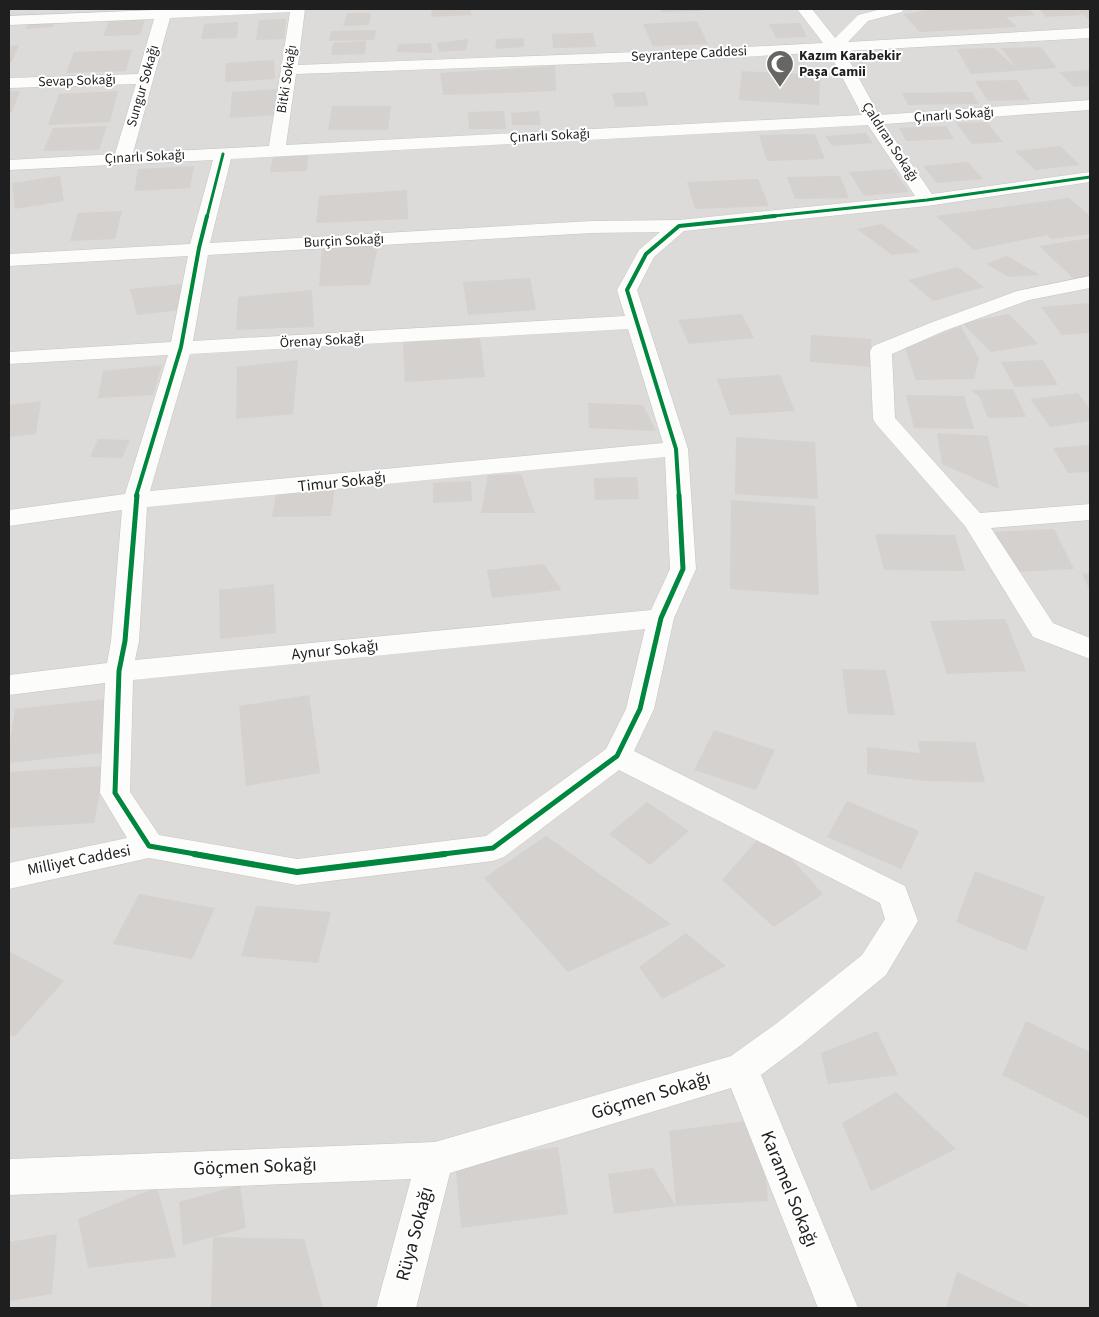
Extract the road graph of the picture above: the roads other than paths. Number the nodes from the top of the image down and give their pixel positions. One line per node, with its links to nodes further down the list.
1 (285, 9): 5 (street)
2 (298, 9): 10 (street, Bitki Sokağı)
3 (804, 9): 9 (street, Çaldıran Sokağı)
4 (897, 9): 9 (street)
5 (253, 10): 6 (street)
6 (163, 14): 7 (street); 11 (street, Sungur Sokağı)
7 (9, 20)
8 (1090, 33): 9 (street, Seyrantepe Caddesi)
9 (834, 48): 10 (street, Seyrantepe Caddesi); 14 (street, Çaldıran Sokağı)
10 (288, 70): 15 (street, Bitki Sokağı)
11 (145, 79): 12 (street, Sevap Sokağı); 17 (street, Sungur Sokağı)
12 (9, 83)
13 (1090, 105): 14 (street, Çınarlı Sokağı)
14 (873, 120): 15 (street, Çınarlı Sokağı); 20 (street, Çaldıran Sokağı)
15 (277, 150): 16 (street, Çınarlı Sokağı)
16 (223, 154): 17 (street, Çınarlı Sokağı); 22 (street)
17 (123, 158): 18 (street, Çınarlı Sokağı)
18 (9, 165)
19 (1090, 177): 20 (street, Burçin Sokağı)
20 (928, 200): 21 (street, Burçin Sokağı)
21 (679, 226): 22 (street, Burçin Sokağı); 25 (street)
22 (199, 248): 23 (street, Burçin Sokağı); 26 (street)
23 (9, 260)
24 (1090, 282): 32 (street)
25 (636, 322): 26 (street, Örenay Sokağı); 28 (street)
26 (181, 347): 27 (street, Örenay Sokağı); 29 (street)
27 (9, 358)
28 (676, 449): 29 (street, Timur Sokağı); 33 (street)
29 (135, 500): 31 (street, Timur Sokağı); 35 (street)
30 (1090, 512): 32 (street)
31 (9, 518)
32 (974, 521): 34 (street)
33 (661, 618): 35 (street, Aynur Sokağı); 37 (street)
34 (1090, 648)
35 (119, 671): 36 (street, Aynur Sokağı); 38 (street)
36 (9, 686)
37 (617, 756): 38 (street); 40 (street, Göçmen Sokağı)
38 (149, 846): 39 (street, Milliyet Caddesi)
39 (9, 876)
40 (741, 1069): 41 (street, Göçmen Sokağı); 44 (street, Karamel Sokağı)
41 (435, 1160): 42 (street, Göçmen Sokağı); 43 (street, Rüya Sokağı)
42 (9, 1177)
43 (396, 1308)
44 (838, 1308)

